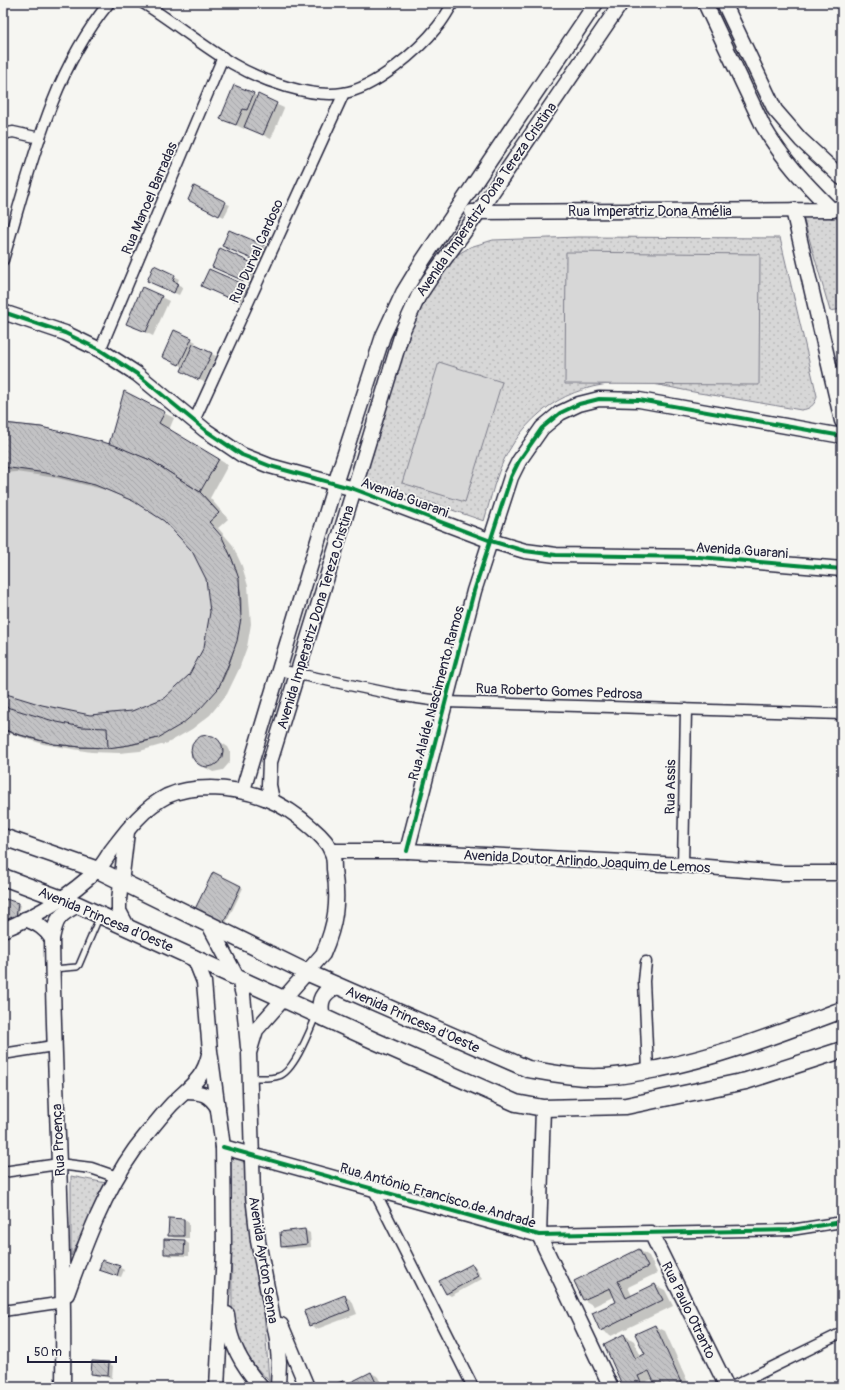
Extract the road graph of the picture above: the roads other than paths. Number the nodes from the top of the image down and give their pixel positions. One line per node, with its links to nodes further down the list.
1 (110, 3): 11 (street)
2 (143, 3): 8 (street)
3 (453, 3): 9 (street)
4 (596, 3): 15 (main road, Avenida Imperatriz Dona Tereza Cristina)
5 (621, 3): 16 (main road, Avenida Imperatriz Dona Tereza Cristina)
6 (705, 3): 14 (main road)
7 (724, 3): 12 (main road)
8 (223, 57): 9 (street); 19 (street, Rua Manoel Barradas)
9 (344, 93): 21 (street, Rua Durval Cardoso)
10 (3, 134): 11 (street)
11 (40, 138): 17 (street)
12 (842, 178)
13 (793, 210): 14 (main road, Rua Imperatriz Dona Amélia); 16 (main road, Rua Imperatriz Dona Amélia); 20 (main road)
14 (838, 210)
15 (457, 211): 16 (main road, Rua Imperatriz Dona Amélia); 23 (main road, Avenida Imperatriz Dona Tereza Cristina)
16 (478, 213): 24 (main road, Avenida Imperatriz Dona Tereza Cristina)
17 (3, 260)
18 (3, 312): 19 (main road, Avenida Guarani)
19 (100, 350): 21 (main road, Avenida Guarani)
20 (842, 420)
21 (194, 421): 23 (main road, Avenida Guarani)
22 (842, 436): 25 (main road, Rua Alaíde Nascimento Ramos)
23 (335, 484): 24 (main road, Avenida Guarani); 27 (main road, Avenida Imperatriz Dona Tereza Cristina)
24 (354, 489): 25 (main road, Avenida Guarani); 28 (main road, Avenida Imperatriz Dona Tereza Cristina)
25 (491, 541): 26 (main road, Avenida Guarani); 29 (main road, Rua Alaíde Nascimento Ramos)
26 (842, 569)
27 (279, 670): 28 (street, Rua Roberto Gomes Pedrosa); 32 (main road, Avenida Imperatriz Dona Tereza Cristina)
28 (297, 674): 29 (street, Rua Roberto Gomes Pedrosa); 33 (main road, Avenida Imperatriz Dona Tereza Cristina)
29 (445, 702): 30 (street, Rua Roberto Gomes Pedrosa); 37 (main road, Rua Alaíde Nascimento Ramos)
30 (686, 709): 31 (street, Rua Roberto Gomes Pedrosa); 38 (street, Rua Assis)
31 (842, 714)
32 (243, 790): 33 (main road); 34 (main road)
33 (272, 800): 36 (main road)
34 (127, 830): 39 (main road); 42 (main road)
35 (3, 837): 39 (main road, Avenida Princesa d'Oeste)
36 (332, 851): 37 (main road, Avenida Doutor Arlindo Joaquim de Lemos); 54 (main road, Avenida Ayrton Senna)
37 (407, 851): 38 (main road, Avenida Doutor Arlindo Joaquim de Lemos)
38 (682, 865): 40 (main road, Avenida Doutor Arlindo Joaquim de Lemos)
39 (98, 870): 42 (main road, Avenida Princesa d'Oeste); 43 (main road)
40 (842, 873)
41 (3, 877): 43 (main road, Avenida Princesa d'Oeste)
42 (122, 880): 47 (main road, Avenida Princesa d'Oeste); 48 (main road)
43 (61, 898): 44 (main road, Avenida Princesa d'Oeste); 46 (main road)
44 (78, 904): 45 (main road, Avenida Princesa d'Oeste); 50 (main road, Rua Proença)
45 (101, 915): 48 (main road, Avenida Princesa d'Oeste); 53 (lane)
46 (25, 919): 49 (main road); 50 (main road)
47 (208, 923): 54 (main road, Avenida Princesa d'Oeste); 55 (main road)
48 (127, 926): 51 (main road, Avenida Princesa d'Oeste)
49 (3, 930)
50 (52, 939): 53 (main road, Rua Proença)
51 (194, 957): 55 (main road, Avenida Princesa d'Oeste); 62 (main road)
52 (646, 962): 65 (street)
53 (52, 969): 60 (main road, Rua Proença)
54 (306, 972): 56 (main road, Avenida Princesa d'Oeste); 57 (main road, Avenida Ayrton Senna)
55 (238, 978): 57 (main road, Avenida Princesa d'Oeste); 63 (main road)
56 (337, 986): 59 (main road); 65 (main road, Avenida Princesa d'Oeste)
57 (284, 1000): 59 (main road, Avenida Princesa d'Oeste); 63 (main road, Avenida Ayrton Senna)
58 (842, 1010): 65 (main road, Avenida Princesa d'Oeste)
59 (319, 1016): 66 (lane); 68 (main road, Avenida Princesa d'Oeste)
60 (54, 1046): 64 (street); 72 (main road, Rua Proença)
61 (842, 1050): 68 (main road, Avenida Princesa d'Oeste)
62 (210, 1051): 67 (main road); 69 (main road)
63 (249, 1053): 66 (main road, Avenida Ayrton Senna)
64 (3, 1054)
65 (648, 1070)
66 (250, 1078): 71 (main road, Avenida Ayrton Senna)
67 (186, 1092): 69 (main road); 74 (main road)
68 (543, 1108): 78 (main road)
69 (219, 1109): 70 (main road)
70 (223, 1147): 71 (main road, Rua Antônio Francisco de Andrade); 79 (main road)
71 (252, 1155): 75 (main road, Rua Antônio Francisco de Andrade); 80 (main road, Avenida Ayrton Senna)
72 (59, 1164): 73 (street); 74 (street); 81 (main road, Rua Proença)
73 (3, 1172)
74 (117, 1177): 81 (main road)
75 (373, 1188): 78 (main road, Rua Antônio Francisco de Andrade); 89 (street)
76 (842, 1222): 77 (street, Rua Antônio Francisco de Andrade)
77 (651, 1233): 78 (main road, Rua Antônio Francisco de Andrade); 91 (main road, Rua Paulo Otranto)
78 (538, 1235): 90 (main road)
79 (224, 1251): 85 (main road); 86 (main road)
80 (267, 1283): 87 (main road, Avenida Ayrton Senna); 88 (main road)
81 (64, 1302): 82 (street); 84 (main road, Rua Proença)
82 (3, 1311)
83 (842, 1333): 92 (street)
84 (63, 1387)
85 (217, 1387)
86 (261, 1387)
87 (278, 1387)
88 (307, 1387)
89 (473, 1387)
90 (611, 1387)
91 (727, 1387)
92 (732, 1387)

